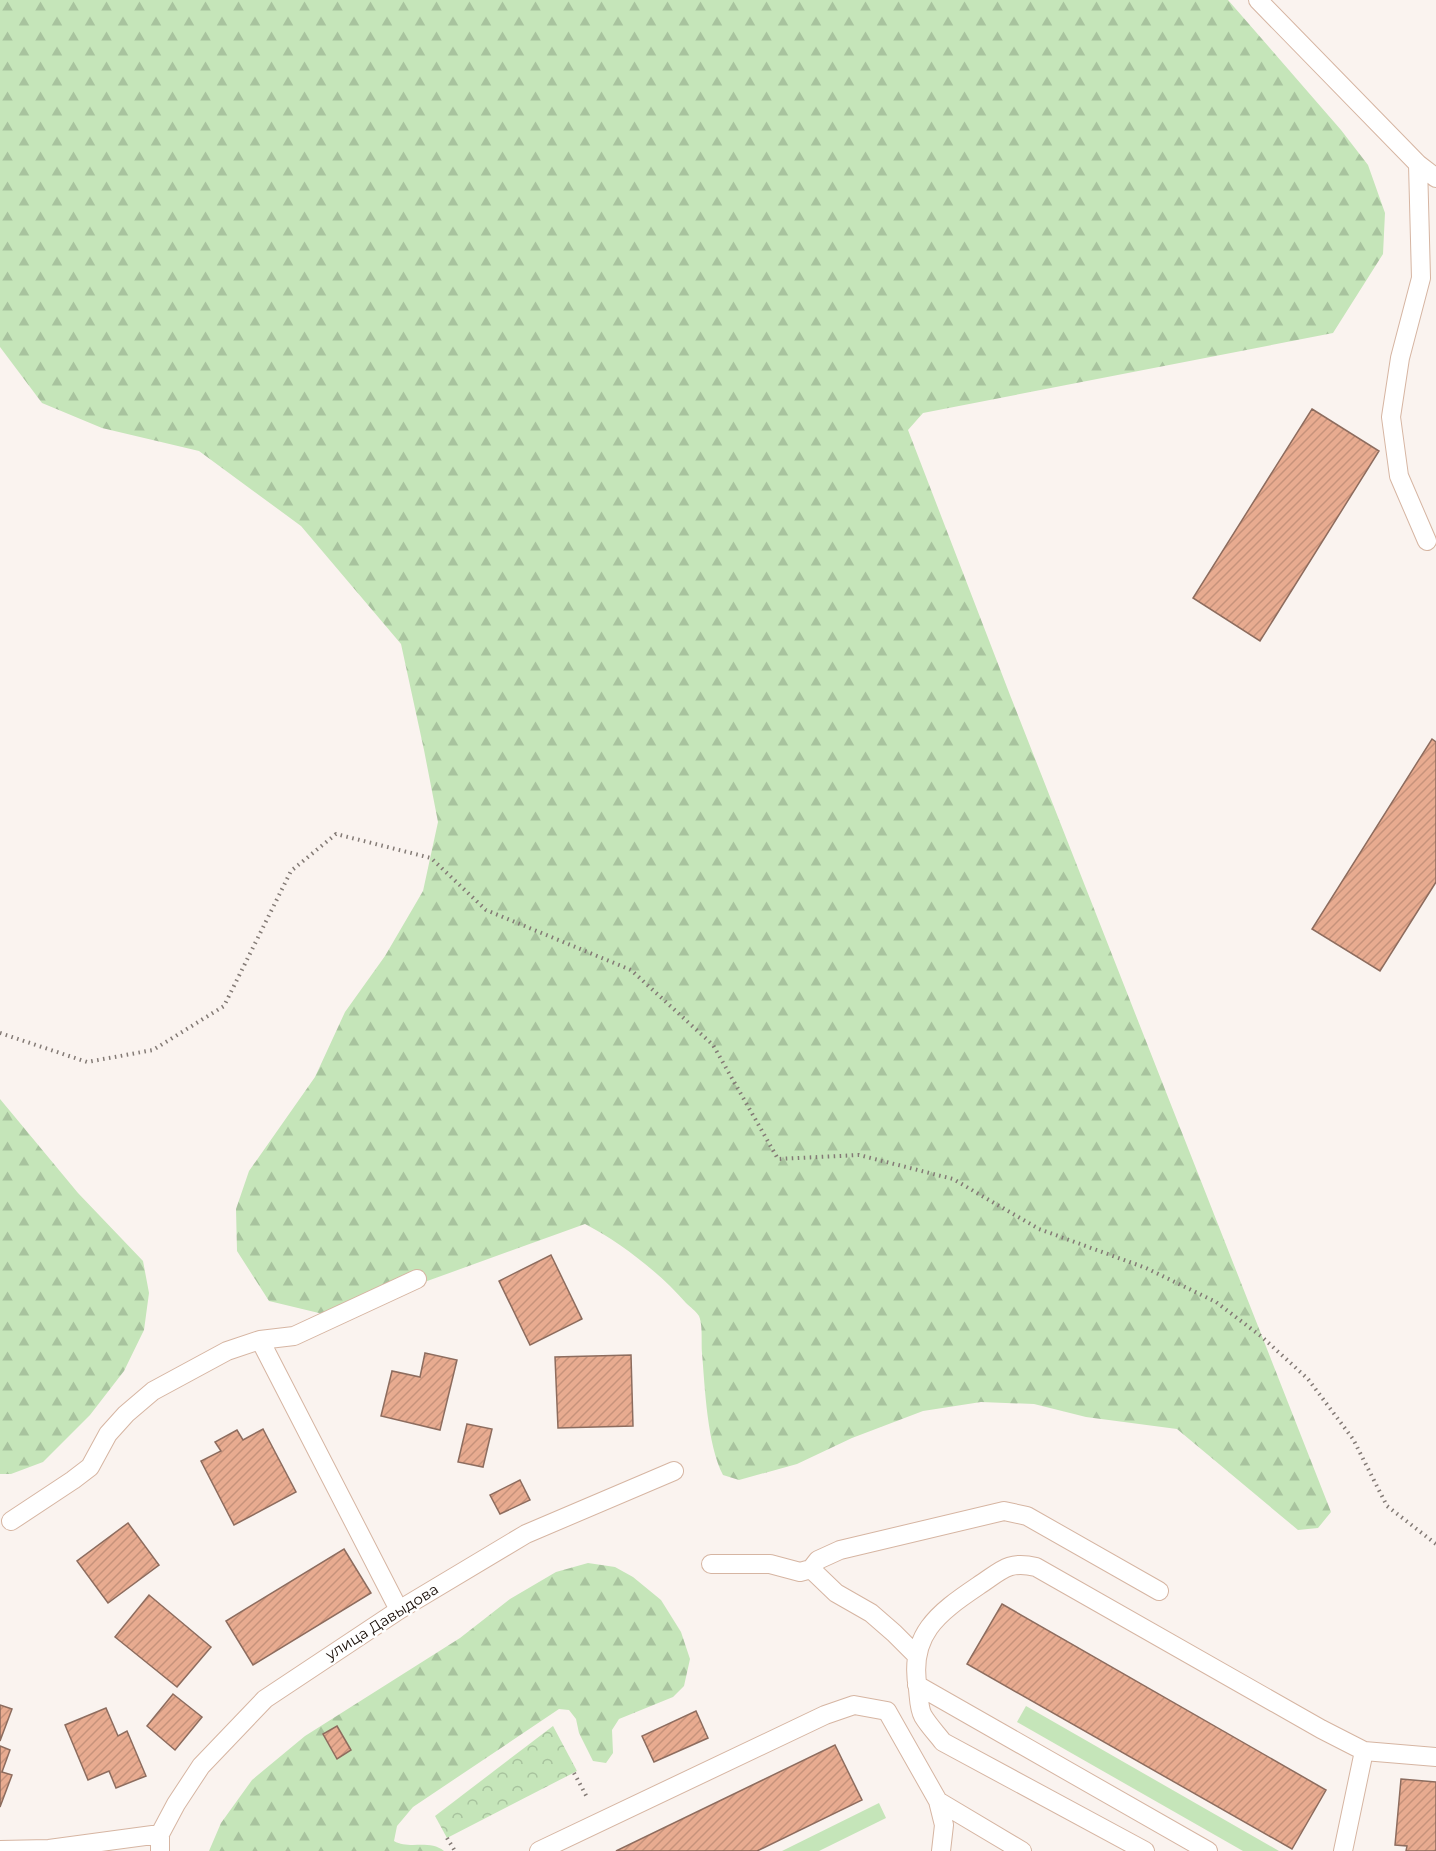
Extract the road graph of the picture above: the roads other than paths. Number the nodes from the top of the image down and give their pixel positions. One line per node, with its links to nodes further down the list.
1 (1258, 0): 2 (lane)
2 (1418, 164): 3 (lane); 4 (lane)
3 (1436, 178)
4 (1427, 542)
5 (417, 1279): 6 (lane)
6 (260, 1340): 8 (lane); 12 (lane)
7 (674, 1471): 12 (lane, улица Давыдова)
8 (11, 1521)
9 (711, 1564): 10 (lane)
10 (811, 1569): 11 (lane); 13 (lane)
11 (1159, 1592)
12 (399, 1610): 18 (lane, улица Давыдова)
13 (916, 1655): 14 (lane); 15 (lane)
14 (917, 1685): 23 (lane); 24 (lane)
15 (1364, 1751): 16 (lane); 25 (lane)
16 (1436, 1757)
17 (938, 1801): 20 (lane); 21 (lane); 22 (lane)
18 (160, 1843): 19 (lane)
19 (0, 1850)
20 (539, 1851)
21 (941, 1851)
22 (1022, 1851)
23 (1145, 1851)
24 (1208, 1851)
25 (1343, 1851)

